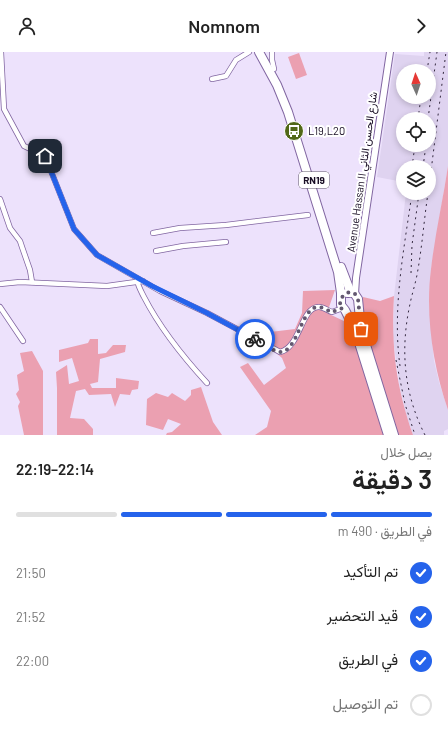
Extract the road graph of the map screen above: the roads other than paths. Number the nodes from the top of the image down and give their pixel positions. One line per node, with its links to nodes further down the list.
1 (249, 52): 6 (street)
2 (259, 52): 4 (highway, RN19)
3 (390, 52): 16 (street, Avenue Hassan II شارع الحسن الثاني)
4 (268, 54): 16 (highway, RN19); 17 (highway, RN19)
5 (1, 55): 7 (street)
6 (212, 79)
7 (2, 112): 13 (street)
8 (0, 199): 14 (street)
9 (308, 214): 10 (street)
10 (152, 233)
11 (226, 242): 12 (street)
12 (156, 251)
13 (137, 280): 14 (street); 20 (street); 22 (street)
14 (32, 282): 15 (street)
15 (0, 284)
16 (353, 293): 17 (highway); 18 (highway, RN19)
17 (341, 299): 20 (highway, RN19)
18 (358, 304): 20 (highway); 24 (highway, RN19)
19 (0, 307): 21 (street)
20 (344, 309): 23 (highway, RN19)
21 (23, 341)
22 (207, 384)
23 (388, 435)
24 (394, 435)

